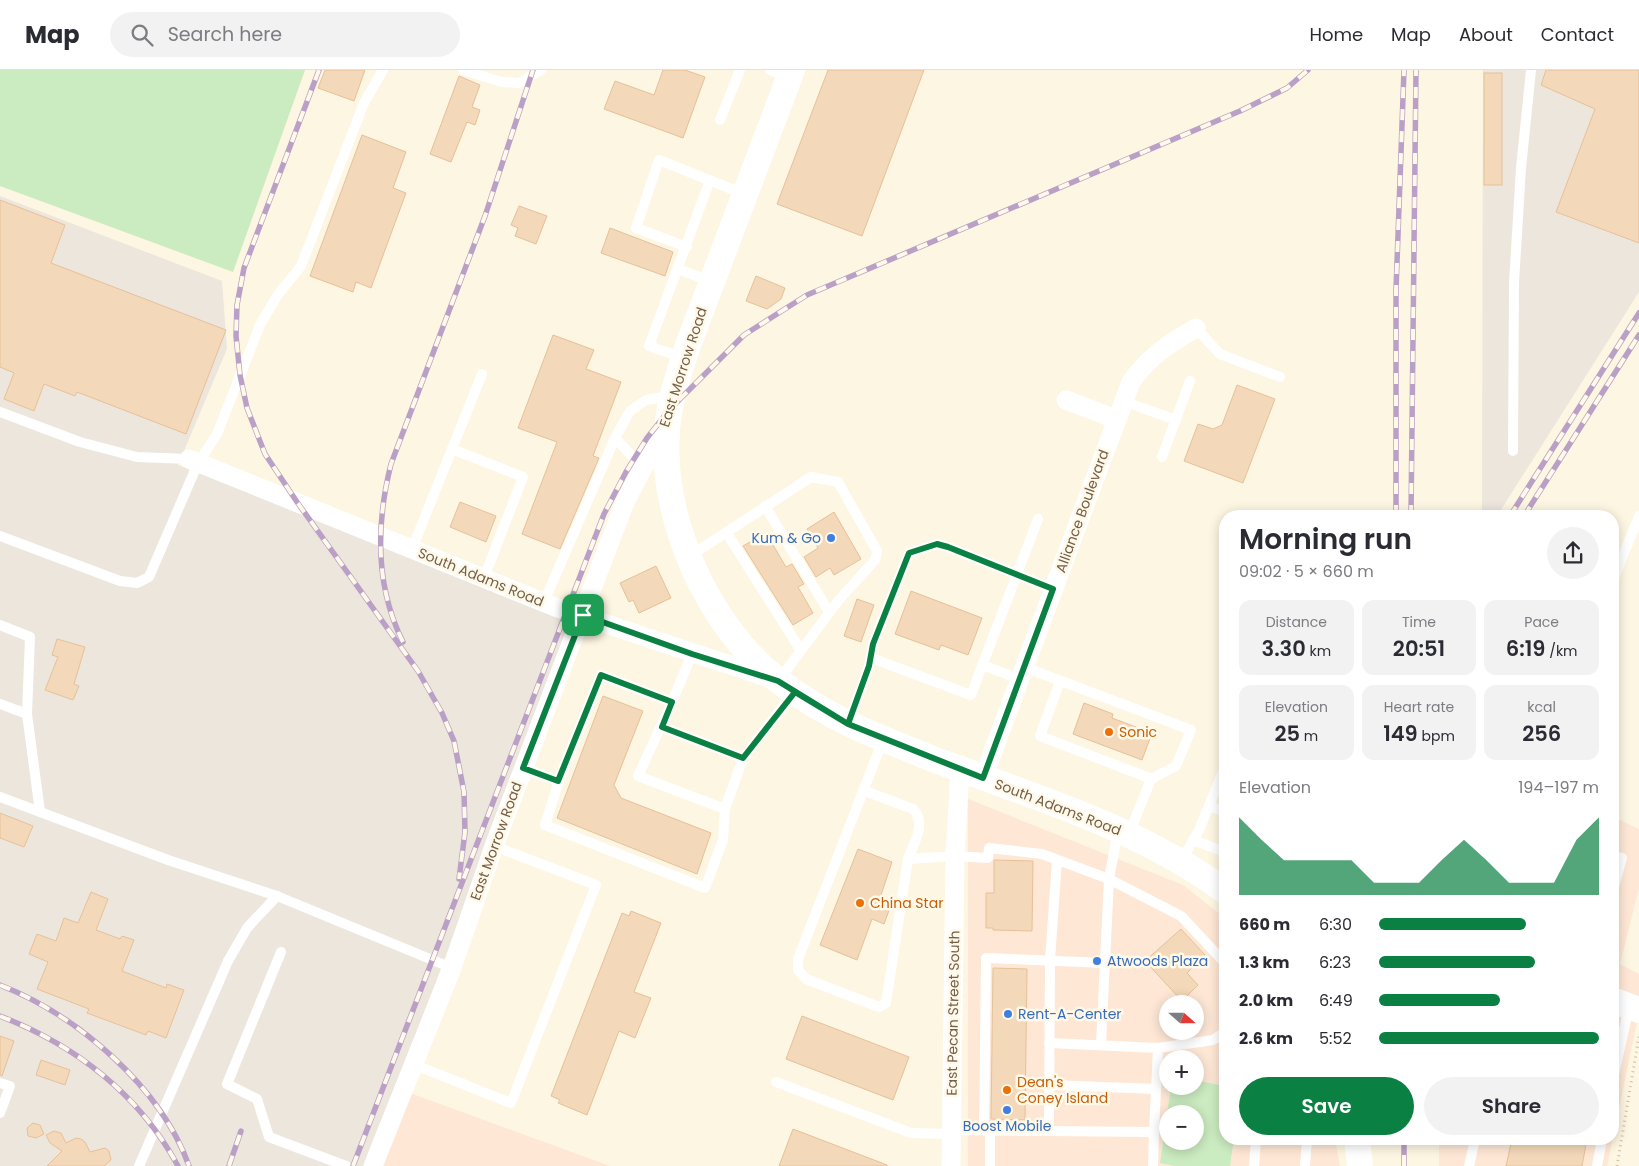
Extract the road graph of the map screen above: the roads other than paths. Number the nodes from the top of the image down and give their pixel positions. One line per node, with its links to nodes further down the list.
1 (383, 70): 28 (lane)
2 (463, 70): 3 (lane)
3 (541, 70)
4 (740, 70): 7 (lane)
5 (1531, 70): 26 (lane)
6 (784, 72): 9 (main road, East Morrow Road)
7 (720, 120)
8 (710, 180): 9 (lane); 10 (lane); 10 (lane)
9 (745, 194): 12 (main road, East Morrow Road)
10 (687, 247): 11 (lane)
11 (678, 269): 12 (lane); 14 (lane)
12 (712, 282): 14 (main road, East Morrow Road)
13 (1196, 328): 16 (lane); 19 (street, Alliance Boulevard)
14 (684, 358): 20 (main road, East Morrow Road)
15 (482, 374): 25 (lane)
16 (1280, 377)
17 (1190, 381): 23 (lane)
18 (1066, 400): 22 (street)
19 (1123, 401): 22 (street, Alliance Boulevard); 23 (lane)
20 (670, 407): 24 (lane); 29 (street, East Morrow Road); 36 (main road, South Adams Road)
21 (0, 412): 28 (lane)
22 (1116, 419): 40 (street, Alliance Boulevard)
23 (1176, 420): 27 (lane)
24 (615, 438): 29 (lane); 41 (lane)
25 (452, 449): 35 (lane); 39 (lane)
26 (1513, 451)
27 (1162, 457)
28 (193, 461): 34 (lane); 35 (street, South Adams Road)
29 (645, 463): 43 (street, East Morrow Road)
30 (765, 506): 33 (lane); 42 (lane); 42 (lane)
31 (1639, 516): 37 (lane)
32 (1038, 519): 38 (lane)
33 (726, 532): 36 (lane); 45 (lane)
34 (0, 536)
35 (412, 549): 39 (street, South Adams Road)
36 (689, 556): 51 (main road, South Adams Road)
37 (1619, 566)
38 (1017, 575): 40 (lane); 47 (lane); 48 (lane)
39 (484, 578): 41 (street, South Adams Road)
40 (1053, 589): 49 (street, Alliance Boulevard)
41 (544, 602): 43 (street, South Adams Road)
42 (829, 612): 45 (lane)
43 (583, 615): 46 (street, South Adams Road); 59 (street, East Morrow Road)
44 (0, 625): 54 (lane)
45 (800, 649): 51 (lane)
46 (692, 654): 51 (street, South Adams Road); 52 (lane)
47 (871, 658): 48 (lane); 55 (lane)
48 (982, 665): 49 (lane)
49 (1022, 673): 50 (lane); 60 (street, Alliance Boulevard)
50 (1060, 681): 61 (lane); 61 (lane)
51 (786, 686): 55 (main road, South Adams Road); 58 (lane)
52 (672, 702): 56 (lane); 62 (lane)
53 (0, 704): 54 (lane)
54 (27, 714): 69 (lane)
55 (848, 724): 57 (main road, South Adams Road)
56 (662, 727): 58 (lane); 67 (lane)
57 (883, 740): 60 (main road, South Adams Road); 64 (lane)
58 (743, 758): 67 (lane)
59 (523, 768): 62 (lane); 71 (street, East Morrow Road)
60 (971, 774): 70 (main road, South Adams Road); 74 (street, East Pecan Street South)
61 (1152, 779): 70 (lane)
62 (558, 781): 67 (lane)
63 (1219, 781): 66 (lane)
64 (865, 791): 76 (lane); 76 (lane)
65 (0, 797): 69 (lane)
66 (1209, 806): 68 (lane); 72 (lane)
67 (725, 809)
68 (1219, 810)
69 (40, 812): 81 (lane)
70 (1123, 832): 72 (main road, South Adams Road); 79 (lane)
71 (494, 846): 86 (street, East Morrow Road); 93 (lane)
72 (1187, 851): 73 (lane); 80 (main road, South Adams Road)
73 (1219, 852)
74 (955, 856): 76 (lane); 77 (lane); 101 (street, East Pecan Street South)
75 (1619, 857): 78 (lane)
76 (908, 859)
77 (1057, 860): 79 (lane); 84 (lane)
78 (1619, 869)
79 (1109, 879): 83 (lane); 85 (lane)
80 (1219, 885)
81 (277, 896): 86 (lane); 108 (lane)
82 (281, 952): 109 (lane)
83 (1219, 957)
84 (1050, 960): 85 (lane); 90 (lane); 99 (lane)
85 (1105, 963): 91 (lane)
86 (452, 968): 93 (street, East Morrow Road)
87 (1627, 1006): 89 (lane)
88 (1219, 1036): 92 (lane)
89 (1619, 1042)
90 (1049, 1043): 91 (lane); 96 (lane)
91 (1102, 1044): 92 (lane)
92 (1158, 1048): 97 (lane)
93 (415, 1065): 110 (street, East Morrow Road)
94 (776, 1082): 101 (lane)
95 (0, 1083): 98 (lane)
96 (1050, 1085): 97 (lane); 100 (lane)
97 (1156, 1089): 102 (lane)
98 (0, 1113)
99 (987, 1130): 100 (lane); 101 (lane); 112 (lane)
100 (1048, 1131): 102 (lane)
101 (952, 1132): 111 (street, East Pecan Street South)
102 (1154, 1132): 113 (lane)
103 (1256, 1145): 114 (lane)
104 (1306, 1145): 115 (lane)
105 (1358, 1145): 116 (main road)
106 (1474, 1145): 117 (lane)
107 (1601, 1145): 118 (lane)
108 (139, 1166)
109 (346, 1166)
110 (373, 1166)
111 (951, 1166)
112 (990, 1166)
113 (1153, 1166)
114 (1254, 1166)
115 (1305, 1166)
116 (1360, 1166)
117 (1469, 1166)
118 (1597, 1166)

